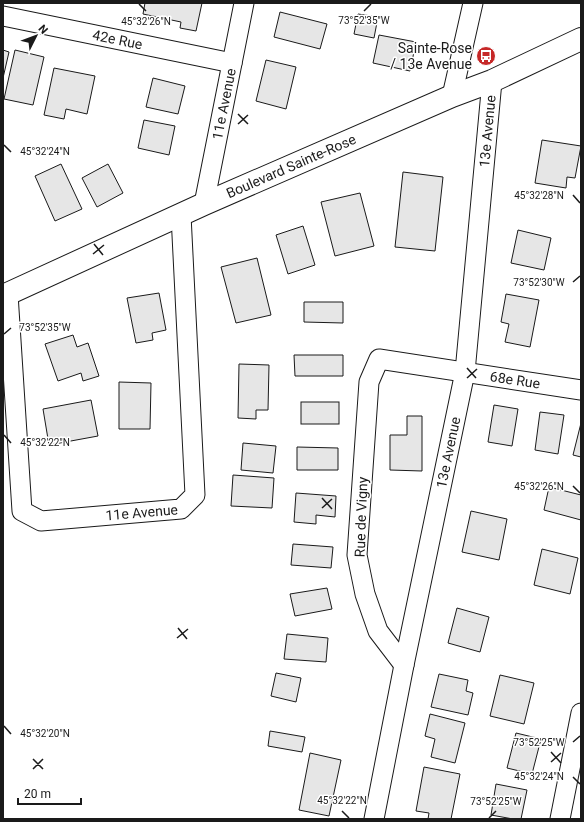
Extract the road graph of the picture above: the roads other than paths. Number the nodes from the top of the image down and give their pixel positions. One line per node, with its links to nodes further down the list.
1 (244, 3): 5 (street, 11e Avenue)
2 (473, 3): 7 (street)
3 (3, 16): 5 (street, 42e Rue)
4 (581, 39): 6 (street, Boulevard Sainte-Rose)
5 (232, 63): 8 (street, 11e Avenue)
6 (492, 81): 7 (street, Boulevard Sainte-Rose); 12 (street, 13e Avenue)
7 (452, 96): 8 (street, Boulevard Sainte-Rose)
8 (204, 204): 9 (street, Boulevard Sainte-Rose)
9 (181, 215): 10 (street, Boulevard Sainte-Rose); 10 (street, 11e Avenue)
10 (6, 295)
11 (379, 359): 12 (street, 68e Rue); 14 (street, Rue de Vigny)
12 (465, 372): 13 (street, 68e Rue); 14 (street, 13e Avenue)
13 (581, 390)
14 (404, 665): 16 (street, 13e Avenue)
15 (581, 713): 17 (street)
16 (374, 819)
17 (560, 819)

